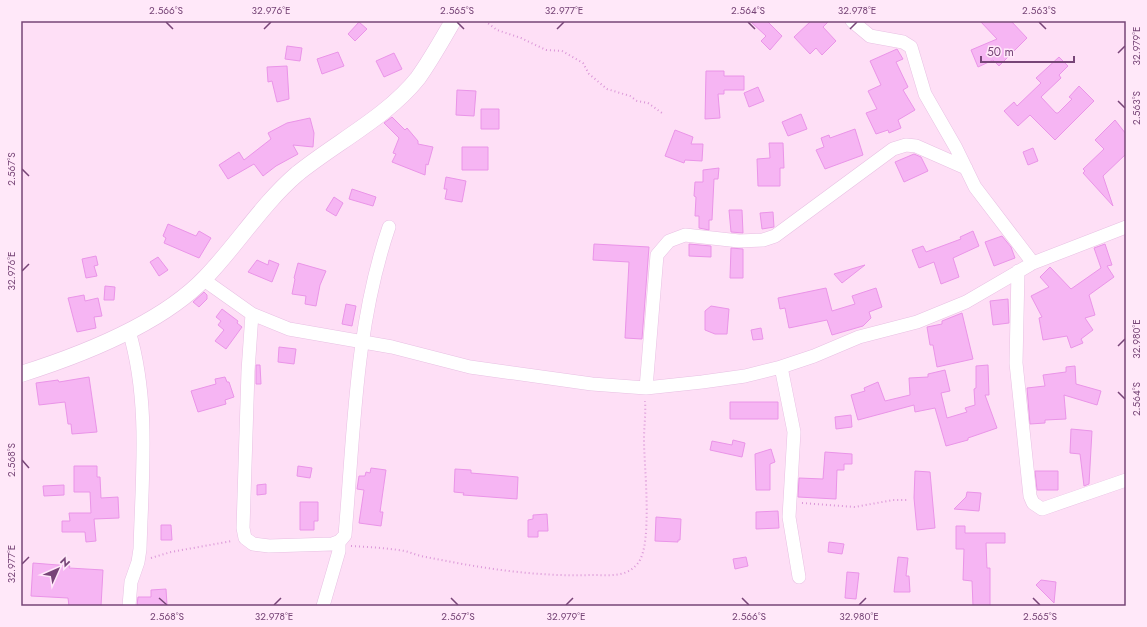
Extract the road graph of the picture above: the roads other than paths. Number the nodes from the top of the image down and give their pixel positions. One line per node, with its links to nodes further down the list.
1 (453, 21): 8 (street)
2 (852, 21): 3 (street)
3 (966, 168): 6 (street); 14 (street)
4 (389, 227): 11 (street)
5 (1126, 227): 6 (street)
6 (1033, 263): 7 (street)
7 (1018, 271): 12 (street); 15 (street)
8 (204, 280): 9 (street); 10 (street)
9 (252, 314): 11 (street); 16 (street)
10 (129, 331): 13 (street); 18 (street)
11 (362, 341): 14 (street); 16 (street)
12 (781, 367): 14 (street); 17 (street)
13 (21, 374)
14 (645, 388)
15 (1126, 480)
16 (341, 539): 19 (street)
17 (799, 577)
18 (129, 606)
19 (323, 606)

